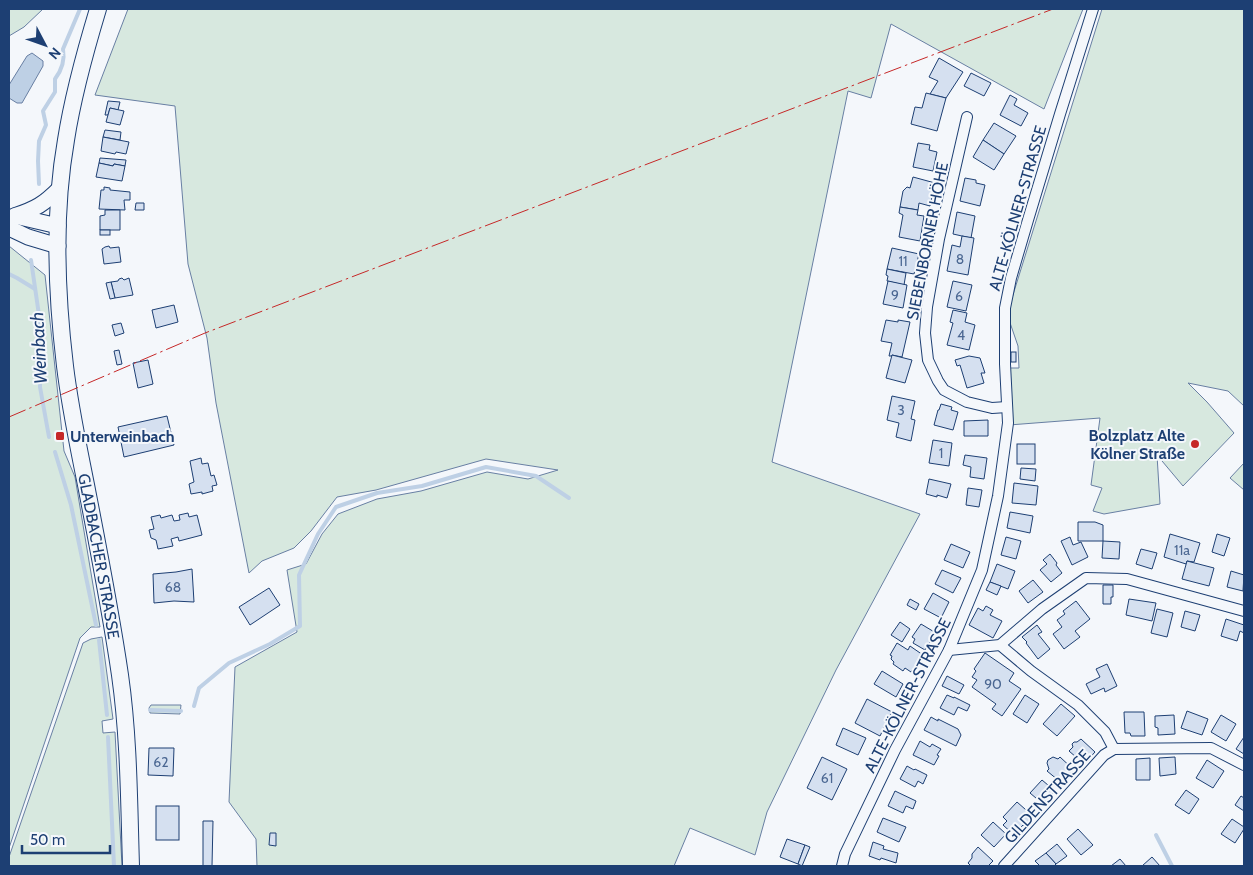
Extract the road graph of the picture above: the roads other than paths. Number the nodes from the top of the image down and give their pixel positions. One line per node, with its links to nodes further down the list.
1 (98, 9): 4 (main road, GLADBACHER STRASSE)
2 (1093, 9): 8 (street, ALTE-KÖLNER-STRASSE)
3 (966, 117): 8 (street, SIEBENBORNER HÖHE)
4 (60, 188): 5 (main road); 6 (main road, GLADBACHER STRASSE)
5 (11, 219): 6 (main road); 7 (main road)
6 (58, 226): 7 (main road, GLADBACHER STRASSE)
7 (58, 246): 14 (main road, GLADBACHER STRASSE)
8 (1007, 407): 11 (street, ALTE-KÖLNER-STRASSE)
9 (1244, 611): 10 (street)
10 (1000, 645): 11 (street); 12 (street)
11 (949, 650): 15 (street, ALTE-KÖLNER-STRASSE)
12 (1114, 749): 13 (street); 16 (street, GILDENSTRASSE)
13 (1244, 765)
14 (131, 866)
15 (842, 866)
16 (1004, 866)

